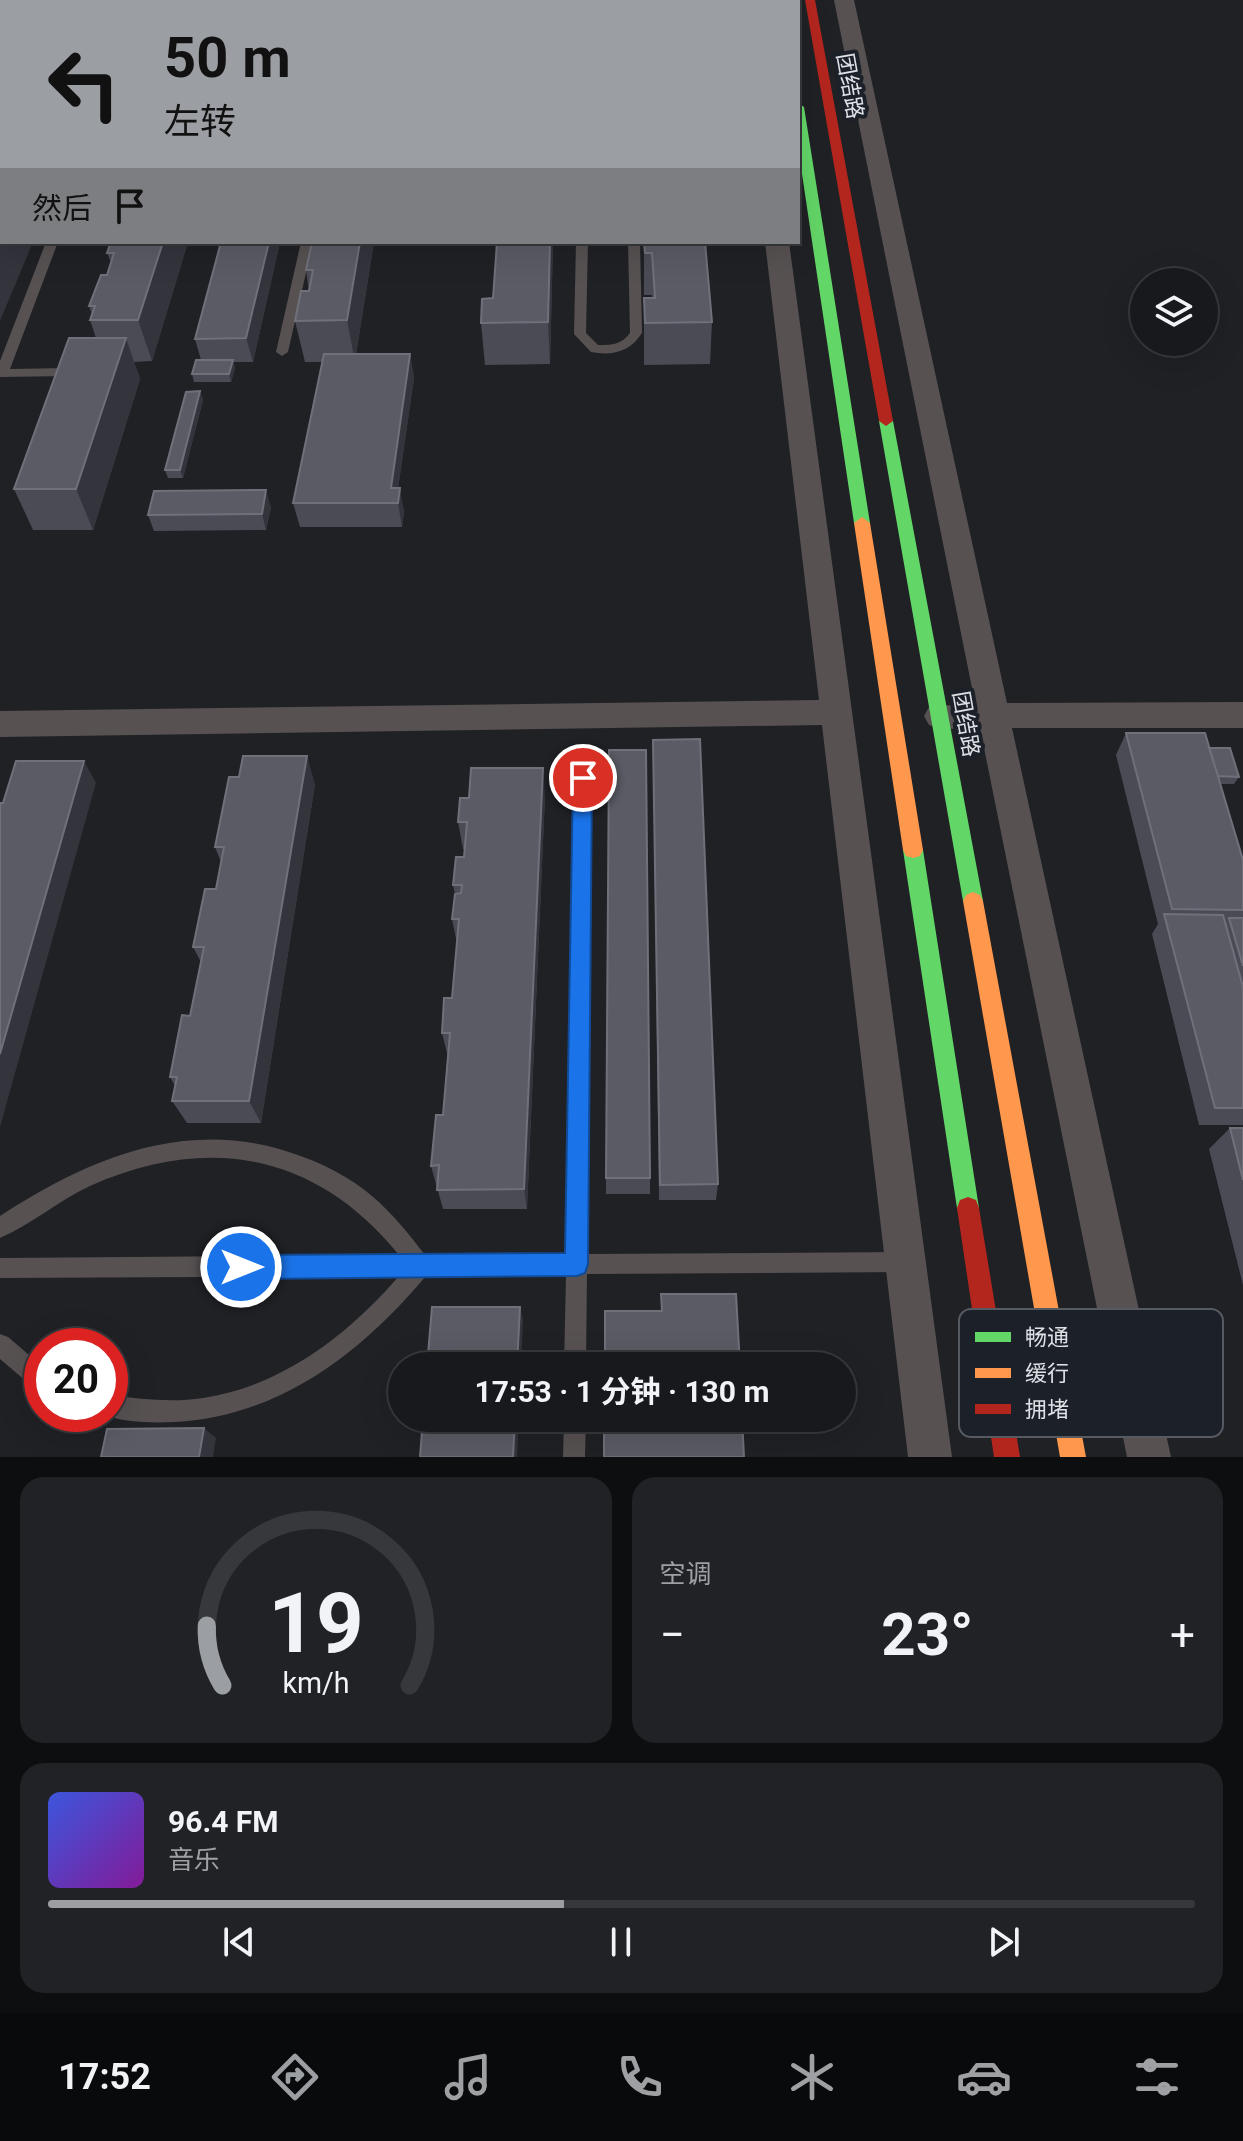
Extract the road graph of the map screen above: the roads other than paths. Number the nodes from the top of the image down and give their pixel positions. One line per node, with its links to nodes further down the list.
1 (810, 0): 14 (main road, 团结路)
2 (844, 0): 15 (street)
3 (800, 120): 23 (main road)
4 (51, 244): 11 (lane)
5 (307, 244): 9 (lane)
6 (582, 244): 7 (lane)
7 (634, 244)
8 (777, 244): 12 (street)
9 (282, 352)
10 (68, 372): 11 (lane)
11 (1, 373)
12 (837, 712): 16 (street); 19 (street)
13 (1243, 715): 15 (street)
14 (940, 716): 15 (street); 24 (main road, 团结路)
15 (994, 716): 25 (street)
16 (0, 724)
17 (583, 778): 20 (lane)
18 (0, 1228): 21 (lane)
19 (906, 1262): 20 (lane); 35 (street)
20 (577, 1264): 21 (lane); 27 (lane)
21 (421, 1266): 22 (lane); 29 (lane)
22 (0, 1268)
23 (984, 1309)
24 (1046, 1309)
25 (1118, 1309)
26 (0, 1345): 28 (lane)
27 (575, 1352)
28 (24, 1365)
29 (128, 1409)
30 (575, 1432): 34 (lane)
31 (1004, 1437): 36 (main road)
32 (1069, 1437): 37 (main road, 团结路)
33 (1145, 1437): 38 (street)
34 (574, 1457)
35 (930, 1457)
36 (1007, 1457)
37 (1073, 1457)
38 (1149, 1457)

